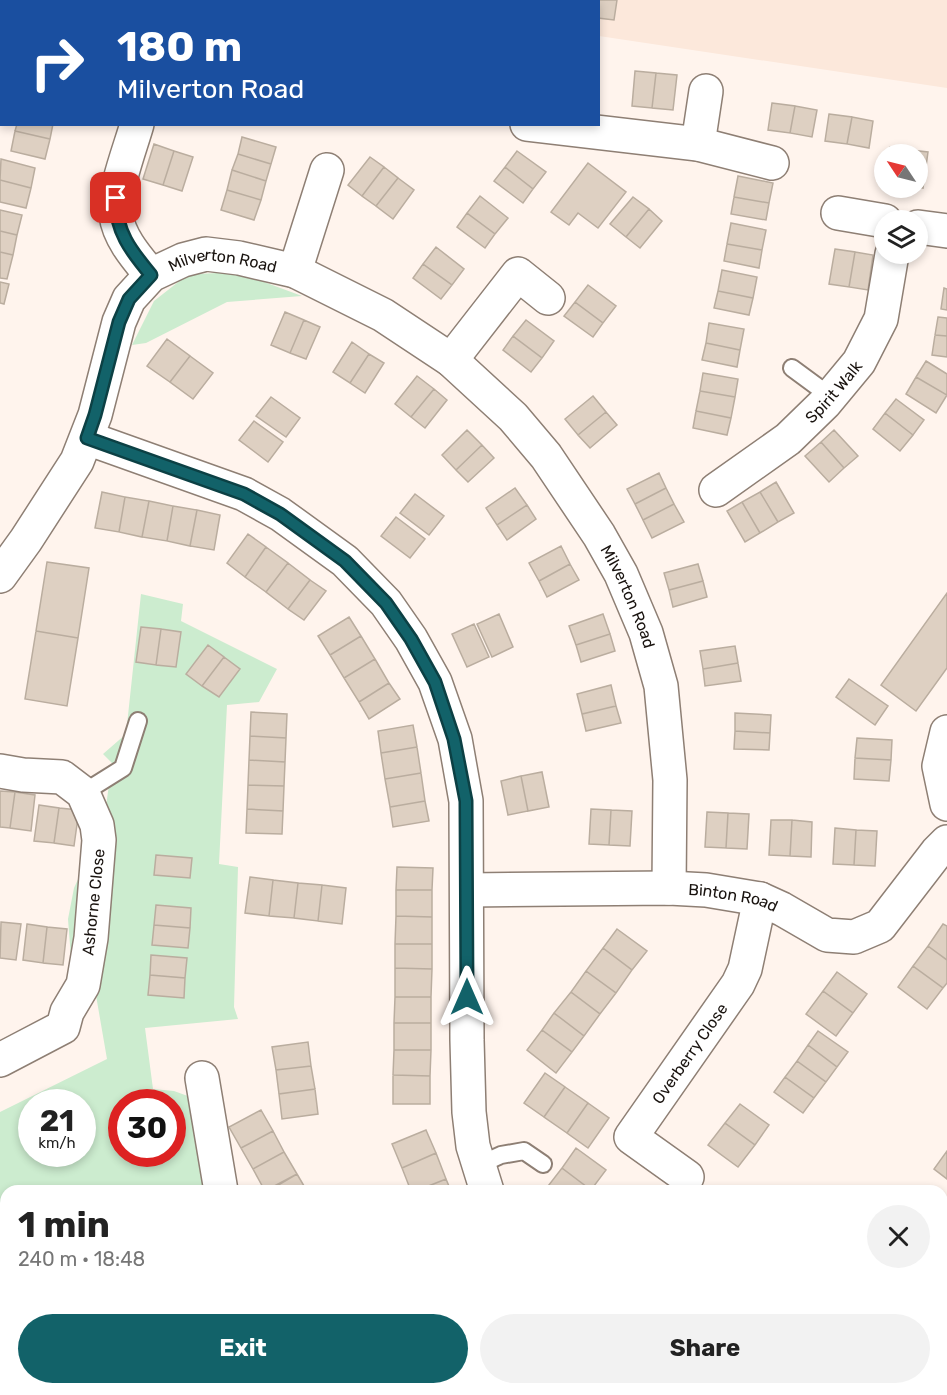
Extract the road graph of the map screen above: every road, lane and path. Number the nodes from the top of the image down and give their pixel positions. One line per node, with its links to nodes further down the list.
1 (706, 91): 4 (street)
2 (136, 126): 13 (street, Milverton Road)
3 (544, 126): 4 (street)
4 (698, 144): 5 (street)
5 (772, 163)
6 (327, 170): 12 (street, Milverton Road)
7 (838, 213): 8 (street)
8 (874, 219)
9 (928, 228): 10 (street)
10 (947, 231)
11 (890, 264): 17 (street, Spirit Walk)
12 (295, 271): 13 (street, Milverton Road); 15 (street, Milverton Road)
13 (151, 275): 18 (street, Milverton Road)
14 (548, 298): 15 (street)
15 (451, 360): 27 (street, Milverton Road)
16 (792, 368): 17 (lane)
17 (831, 396): 19 (street, Spirit Walk)
18 (87, 438): 20 (street, Milverton Road); 28 (street)
19 (716, 490)
20 (0, 576)
21 (138, 721): 24 (lane)
22 (947, 732): 25 (street)
23 (0, 771): 24 (street)
24 (83, 793): 30 (street, Ashorne Close)
25 (947, 804)
26 (947, 842): 29 (street, Binton Road)
27 (669, 888): 28 (street, Binton Road); 29 (street, Binton Road)
28 (468, 890): 34 (street)
29 (760, 900): 33 (street, Overberry Close)
30 (0, 1060)
31 (202, 1078): 35 (street)
32 (543, 1164): 34 (lane)
33 (687, 1177)
34 (483, 1178)
35 (220, 1185)

